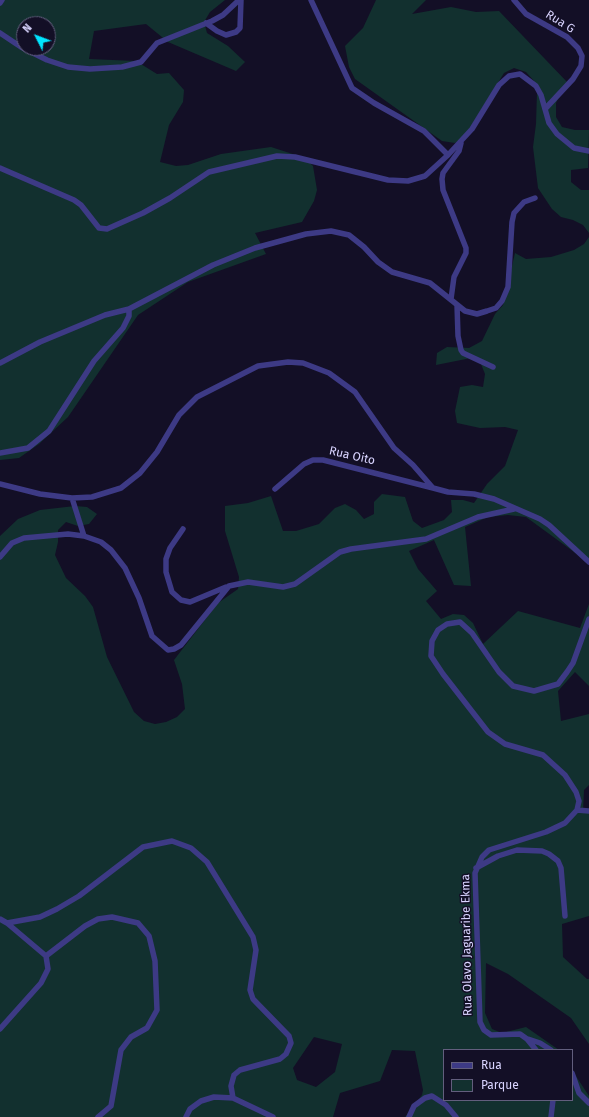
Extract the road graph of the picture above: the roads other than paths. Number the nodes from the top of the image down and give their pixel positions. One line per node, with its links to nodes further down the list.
1 (2, 0): 5 (street)
2 (240, 0): 6 (street); 6 (street)
3 (310, 0): 11 (street)
4 (514, 0): 8 (street, Rua G)
5 (0, 3)
6 (206, 23): 7 (street)
7 (0, 33)
8 (545, 109): 9 (street); 10 (street)
9 (461, 142): 11 (street); 14 (street)
10 (589, 151)
11 (448, 155): 12 (street)
12 (0, 168)
13 (535, 198): 15 (street)
14 (451, 299): 15 (street); 16 (street)
15 (457, 305): 18 (street)
16 (130, 309): 17 (street); 19 (street)
17 (0, 363)
18 (493, 367)
19 (0, 453)
20 (0, 484): 23 (street)
21 (433, 488): 22 (street, Rua Oito); 23 (street); 24 (street, Rua Oito)
22 (274, 489)
23 (72, 498): 26 (street)
24 (514, 509): 28 (street); 29 (street)
25 (183, 528): 29 (street)
26 (84, 536): 27 (street); 29 (street)
27 (0, 557)
28 (589, 562)
29 (228, 586)
30 (589, 619): 31 (street)
31 (577, 810): 32 (street); 33 (street, Rua Olavo Jaguaribe Ekma)
32 (589, 811)
33 (476, 868): 34 (street); 39 (street, Rua Olavo Jaguaribe Ekma)
34 (565, 916)
35 (0, 919): 36 (street)
36 (7, 923): 37 (street); 43 (street)
37 (46, 956): 38 (street); 46 (street)
38 (0, 1029)
39 (527, 1039): 40 (street); 41 (street)
40 (535, 1049)
41 (549, 1049)
42 (573, 1076): 45 (street)
43 (234, 1098): 47 (street); 48 (street)
44 (553, 1101): 51 (street)
45 (589, 1103)
46 (98, 1117)
47 (186, 1117)
48 (273, 1117)
49 (409, 1117): 50 (street)
50 (456, 1117)
51 (551, 1117)

